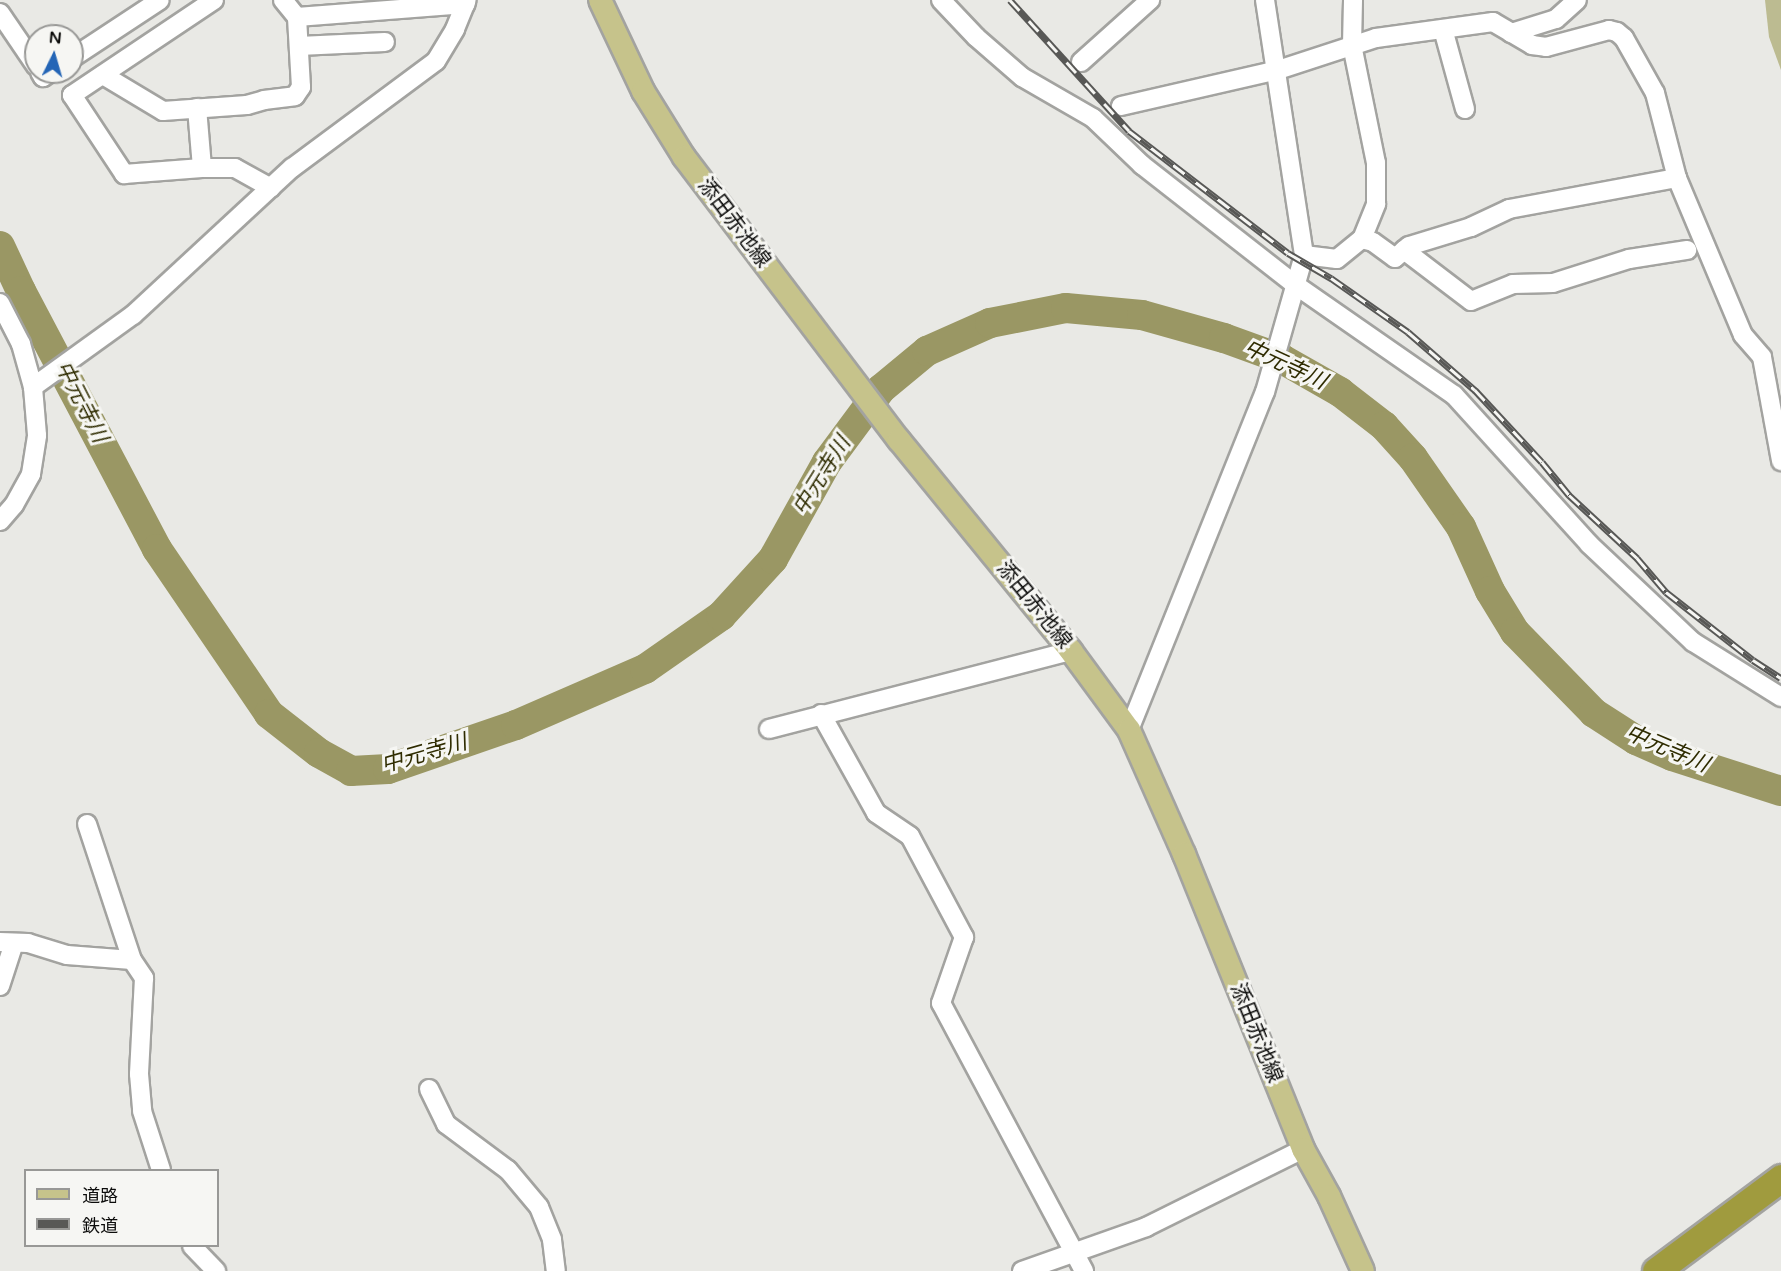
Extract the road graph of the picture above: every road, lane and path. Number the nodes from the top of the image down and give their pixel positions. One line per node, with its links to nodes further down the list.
1 (160, 0): 19 (street)
2 (214, 0): 23 (street)
3 (283, 0): 12 (street)
4 (600, 0): 39 (main road, 添田赤池線)
5 (941, 0): 34 (street)
6 (1150, 0): 20 (street)
7 (1265, 0): 22 (street)
8 (1353, 0): 16 (street)
9 (1577, 0): 14 (street)
10 (466, 2): 12 (street); 29 (street)
11 (0, 14): 18 (street)
12 (297, 17): 17 (street)
13 (1443, 29): 14 (street); 16 (street); 26 (street)
14 (1511, 33): 28 (street)
15 (385, 42): 17 (street)
16 (1352, 45): 22 (street); 30 (street)
17 (299, 46): 25 (street)
18 (24, 49)
19 (84, 50)
20 (1081, 62)
21 (84, 64): 23 (street)
22 (1278, 70): 24 (street); 33 (street)
23 (99, 77): 25 (street); 27 (street)
24 (1121, 106)
25 (197, 108): 27 (street)
26 (1465, 109)
27 (202, 168): 29 (street)
28 (1677, 178): 31 (street); 37 (street)
29 (271, 188): 36 (street)
30 (1362, 239): 31 (street); 33 (street)
31 (1404, 250): 32 (street)
32 (1687, 250)
33 (1304, 255): 34 (street)
34 (1297, 286): 40 (street); 43 (street)
35 (0, 303): 36 (street)
36 (40, 382): 38 (street)
37 (1781, 461)
38 (0, 521)
39 (1071, 651): 41 (street); 43 (main road, 添田赤池線)
40 (1781, 697)
41 (821, 714): 42 (street); 53 (street)
42 (769, 729)
43 (1129, 730): 49 (main road, 添田赤池線)
44 (87, 824): 46 (street)
45 (7, 942): 46 (street); 47 (street)
46 (132, 960): 50 (street)
47 (0, 986)
48 (429, 1089): 55 (street)
49 (1303, 1149): 53 (street); 58 (main road, 添田赤池線)
50 (161, 1169)
51 (1781, 1178): 59 (highway)
52 (194, 1247): 54 (street)
53 (1073, 1252): 56 (street); 57 (street)
54 (216, 1271)
55 (556, 1271)
56 (1022, 1271)
57 (1083, 1271)
58 (1363, 1271)
59 (1656, 1271)

